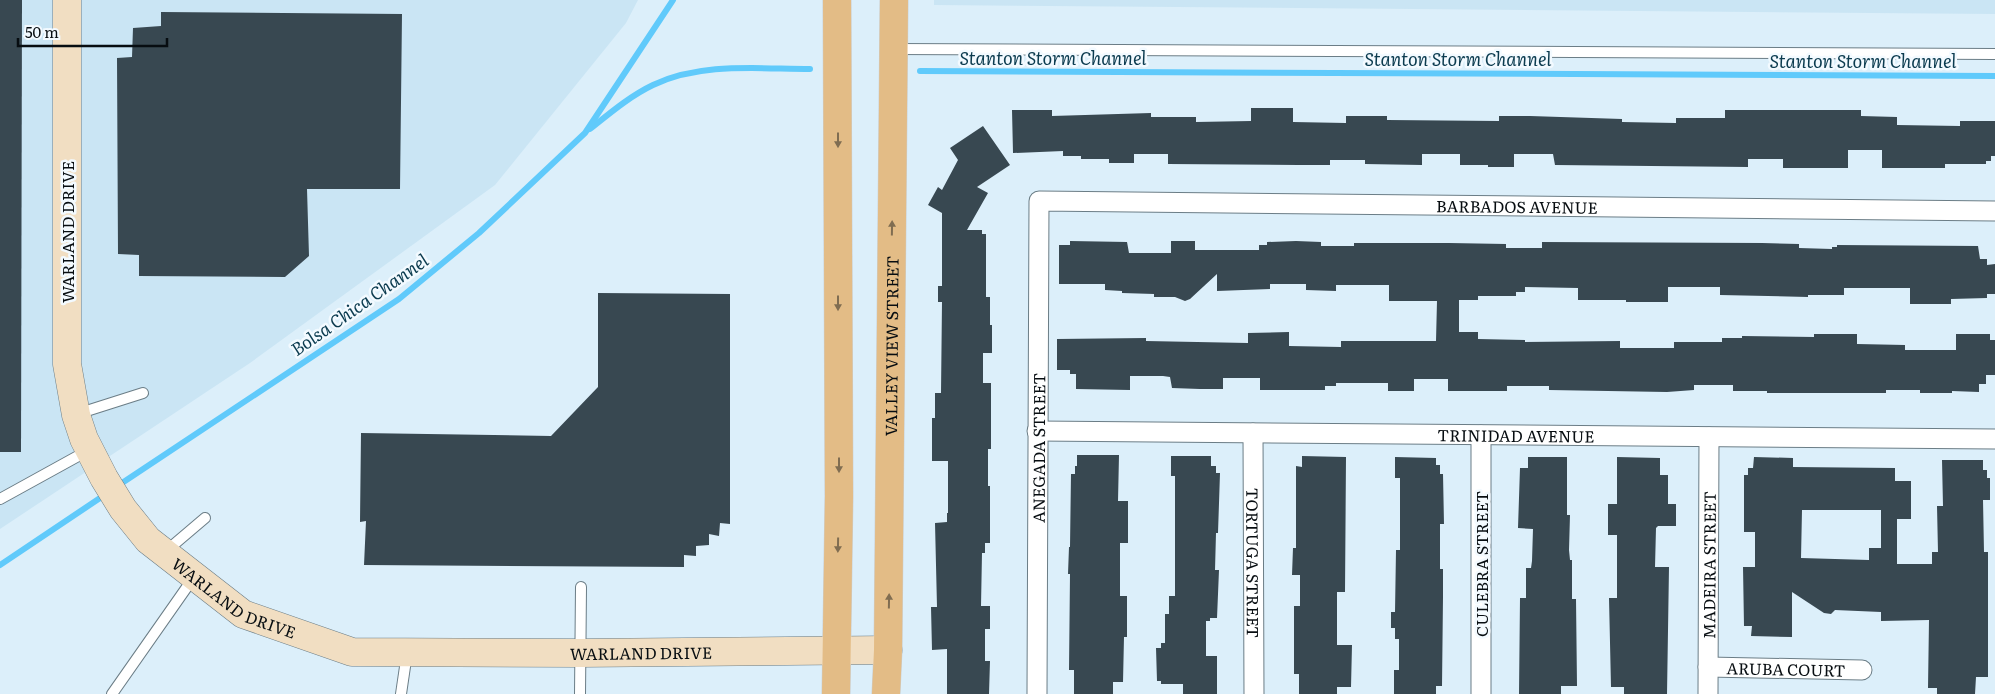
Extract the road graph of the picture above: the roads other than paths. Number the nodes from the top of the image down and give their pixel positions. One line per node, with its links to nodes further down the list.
1 (67, 0): 9 (street, WARLAND DRIVE)
2 (837, 0): 22 (main road, one-way to 22)
3 (894, 0): 4 (main road, VALLEY VIEW STREET)
4 (894, 49): 5 (lane); 21 (main road, VALLEY VIEW STREET, one-way to 4)
5 (1995, 54)
6 (1039, 201): 7 (street, BARBADOS AVENUE); 10 (street, ANEGADA STREET)
7 (1995, 211)
8 (143, 393): 9 (lane)
9 (76, 415): 15 (street, WARLAND DRIVE)
10 (1037, 431): 11 (street, TRINIDAD AVENUE); 32 (street, ANEGADA STREET)
11 (1253, 433): 12 (street, TRINIDAD AVENUE); 33 (street, TORTUGA STREET)
12 (1482, 435): 13 (street, TRINIDAD AVENUE); 34 (street, CULEBRA STREET)
13 (1708, 436): 14 (street, TRINIDAD AVENUE); 25 (street, MADEIRA STREET)
14 (1995, 439)
15 (89, 450): 16 (lane); 18 (street, WARLAND DRIVE)
16 (0, 499)
17 (205, 518): 18 (lane)
18 (164, 553): 19 (street, WARLAND DRIVE)
19 (195, 576): 23 (street, WARLAND DRIVE); 27 (lane)
20 (581, 587): 24 (lane)
21 (888, 650): 22 (street, WARLAND DRIVE); 31 (main road, VALLEY VIEW STREET)
22 (837, 651): 24 (street, WARLAND DRIVE); 30 (main road)
23 (407, 652): 24 (street, WARLAND DRIVE); 28 (lane)
24 (580, 653): 29 (lane)
25 (1708, 667): 26 (street, ARUBA COURT); 35 (street, MADEIRA STREET)
26 (1862, 670)
27 (112, 694)
28 (401, 694)
29 (580, 694)
30 (836, 694)
31 (886, 694)
32 (1037, 694)
33 (1254, 694)
34 (1482, 694)
35 (1708, 694)

